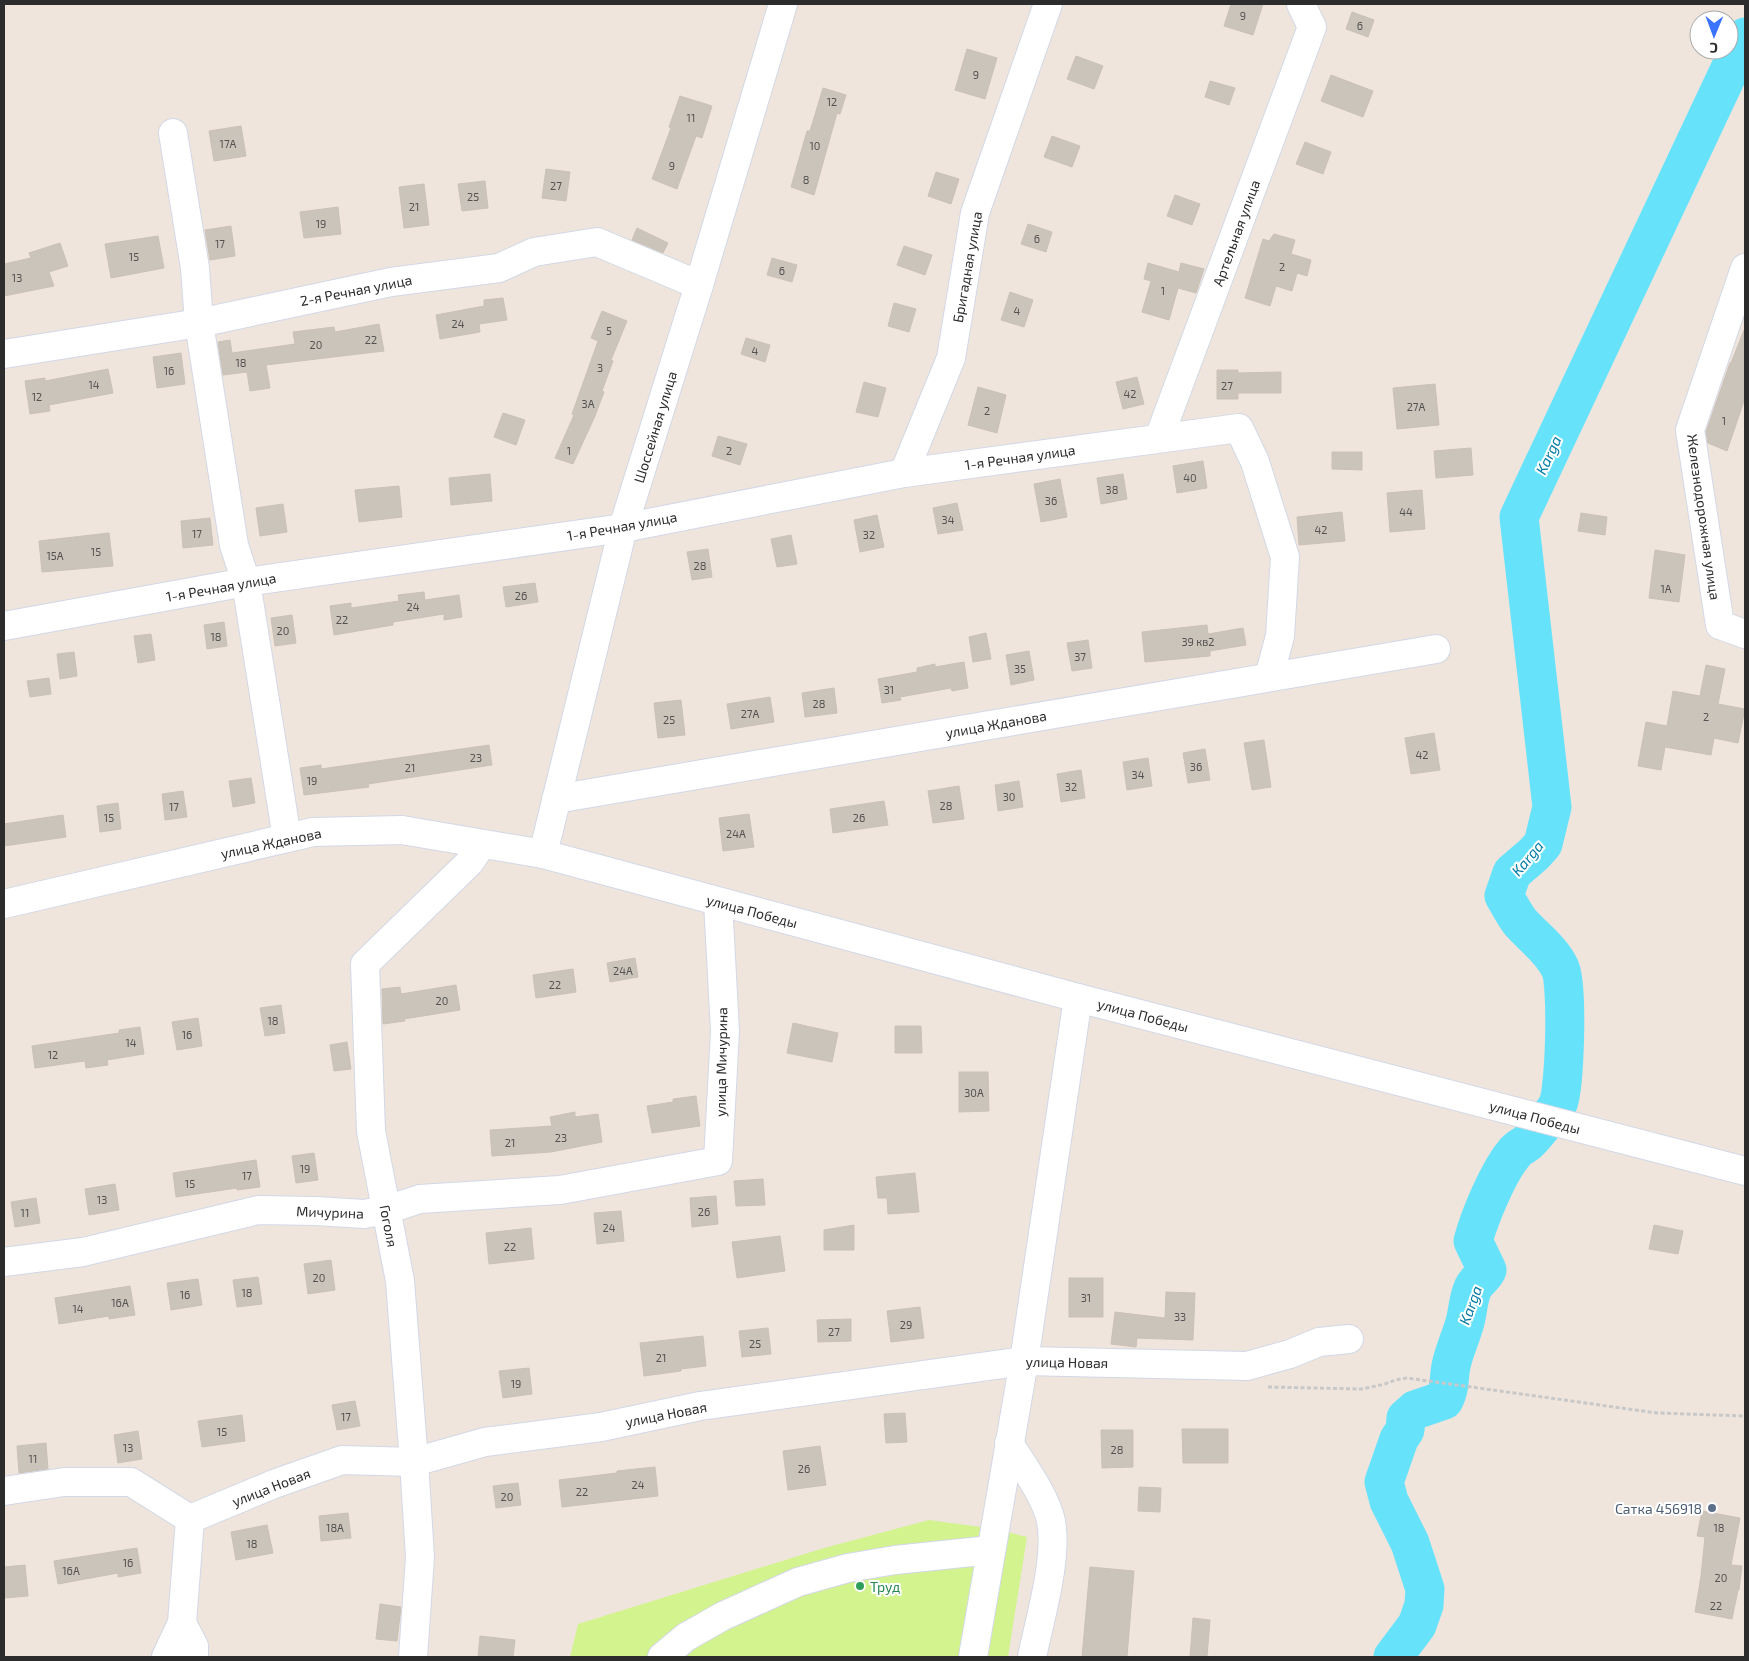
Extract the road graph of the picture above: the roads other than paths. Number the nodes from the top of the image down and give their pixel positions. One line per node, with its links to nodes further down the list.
1 (783, 4): 6 (street, Шоссейная улица)
2 (1048, 4): 10 (street, Бригадная улица)
3 (1307, 16): 9 (street, Артельная улица)
4 (173, 133): 7 (street)
5 (1745, 268): 14 (street, Железнодорожная улица)
6 (699, 284): 7 (street, 2-я Речная улица); 11 (street, Шоссейная улица)
7 (198, 323): 8 (street, 2-я Речная улица); 12 (street)
8 (4, 354)
9 (1159, 438): 10 (street, 1-я Речная улица); 16 (street, 1-я Речная улица)
10 (904, 473): 11 (street, 1-я Речная улица)
11 (623, 528): 12 (street, 1-я Речная улица); 17 (street, Шоссейная улица)
12 (246, 582): 13 (street, 1-я Речная улица); 18 (street)
13 (4, 626)
14 (1745, 634)
15 (1436, 649): 16 (street, улица Жданова)
16 (1269, 677): 17 (street, улица Жданова)
17 (556, 799): 20 (street, Шоссейная улица)
18 (287, 838): 19 (street, улица Жданова); 22 (street, улица Жданова)
19 (482, 844): 20 (street, улица Жданова); 26 (street, Гоголя)
20 (543, 854): 21 (street, улица Победы)
21 (718, 902): 23 (street, улица Победы); 24 (street, улица Мичурина)
22 (4, 904)
23 (1078, 998): 25 (street, улица Победы); 29 (street)
24 (718, 1161): 26 (street, Мичурина)
25 (1745, 1171)
26 (386, 1210): 27 (street, Мичурина); 31 (street, Гоголя)
27 (4, 1262)
28 (1349, 1339): 29 (street, улица Новая)
29 (1024, 1361): 30 (street); 31 (street, улица Новая)
30 (1009, 1443): 34 (street); 41 (street)
31 (414, 1462): 33 (street, улица Новая); 38 (street, Гоголя)
32 (4, 1491): 33 (street)
33 (190, 1519): 35 (street)
34 (994, 1539): 39 (street); 40 (street)
35 (182, 1623): 36 (street); 37 (street)
36 (166, 1657)
37 (194, 1657)
38 (414, 1657)
39 (662, 1657)
40 (973, 1657)
41 (1032, 1657)

